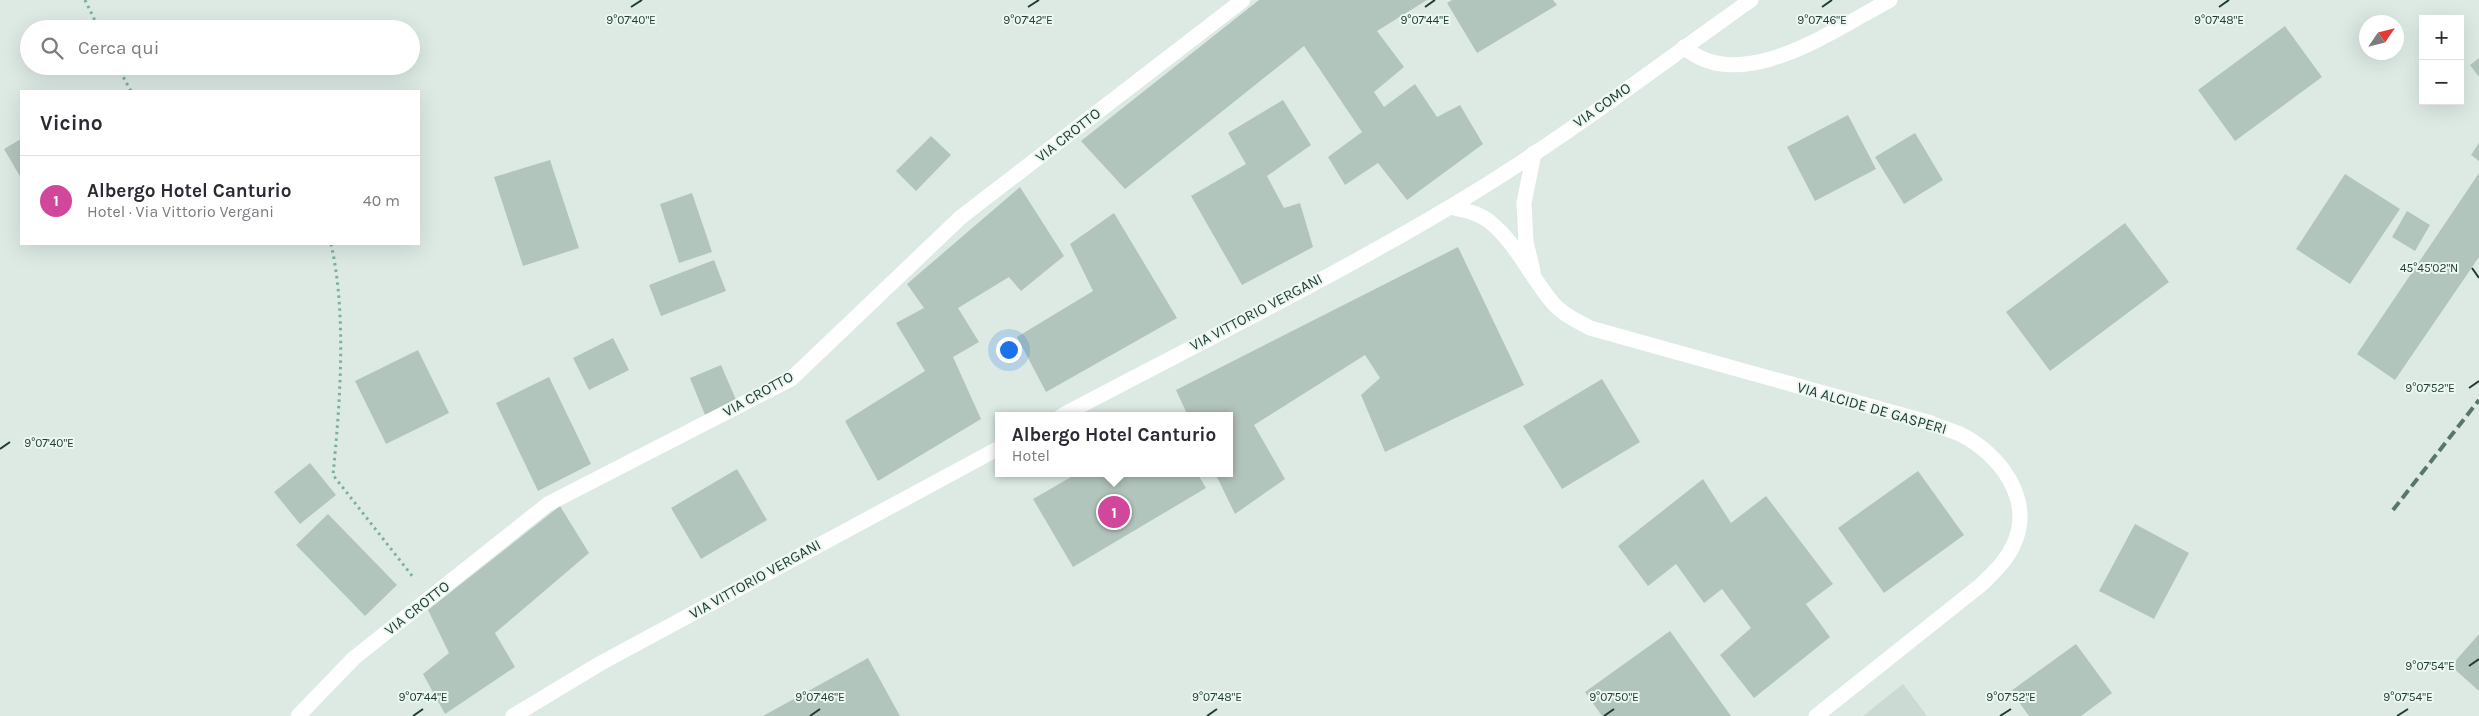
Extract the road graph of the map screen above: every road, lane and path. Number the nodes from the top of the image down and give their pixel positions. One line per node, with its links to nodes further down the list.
1 (85, 0): 5 (path)
2 (1243, 0): 15 (street, VIA CROTTO)
3 (1751, 0): 6 (street, VIA COMO)
4 (1890, 0): 6 (street)
5 (95, 20)
6 (1684, 47): 9 (street, VIA COMO)
7 (122, 75): 8 (path)
8 (130, 90)
9 (1534, 153): 10 (street, VIA COMO); 12 (street, VIA ALCIDE DE GASPERI)
10 (1450, 207): 12 (street, VIA ALCIDE DE GASPERI); 13 (street, VIA VITTORIO VERGANI)
11 (331, 245): 15 (path)
12 (1534, 278): 18 (street, VIA ALCIDE DE GASPERI)
13 (1069, 412)
14 (995, 450): 17 (street, VIA VITTORIO VERGANI)
15 (430, 598): 16 (street, VIA CROTTO)
16 (298, 716)
17 (513, 716)
18 (1816, 716)

